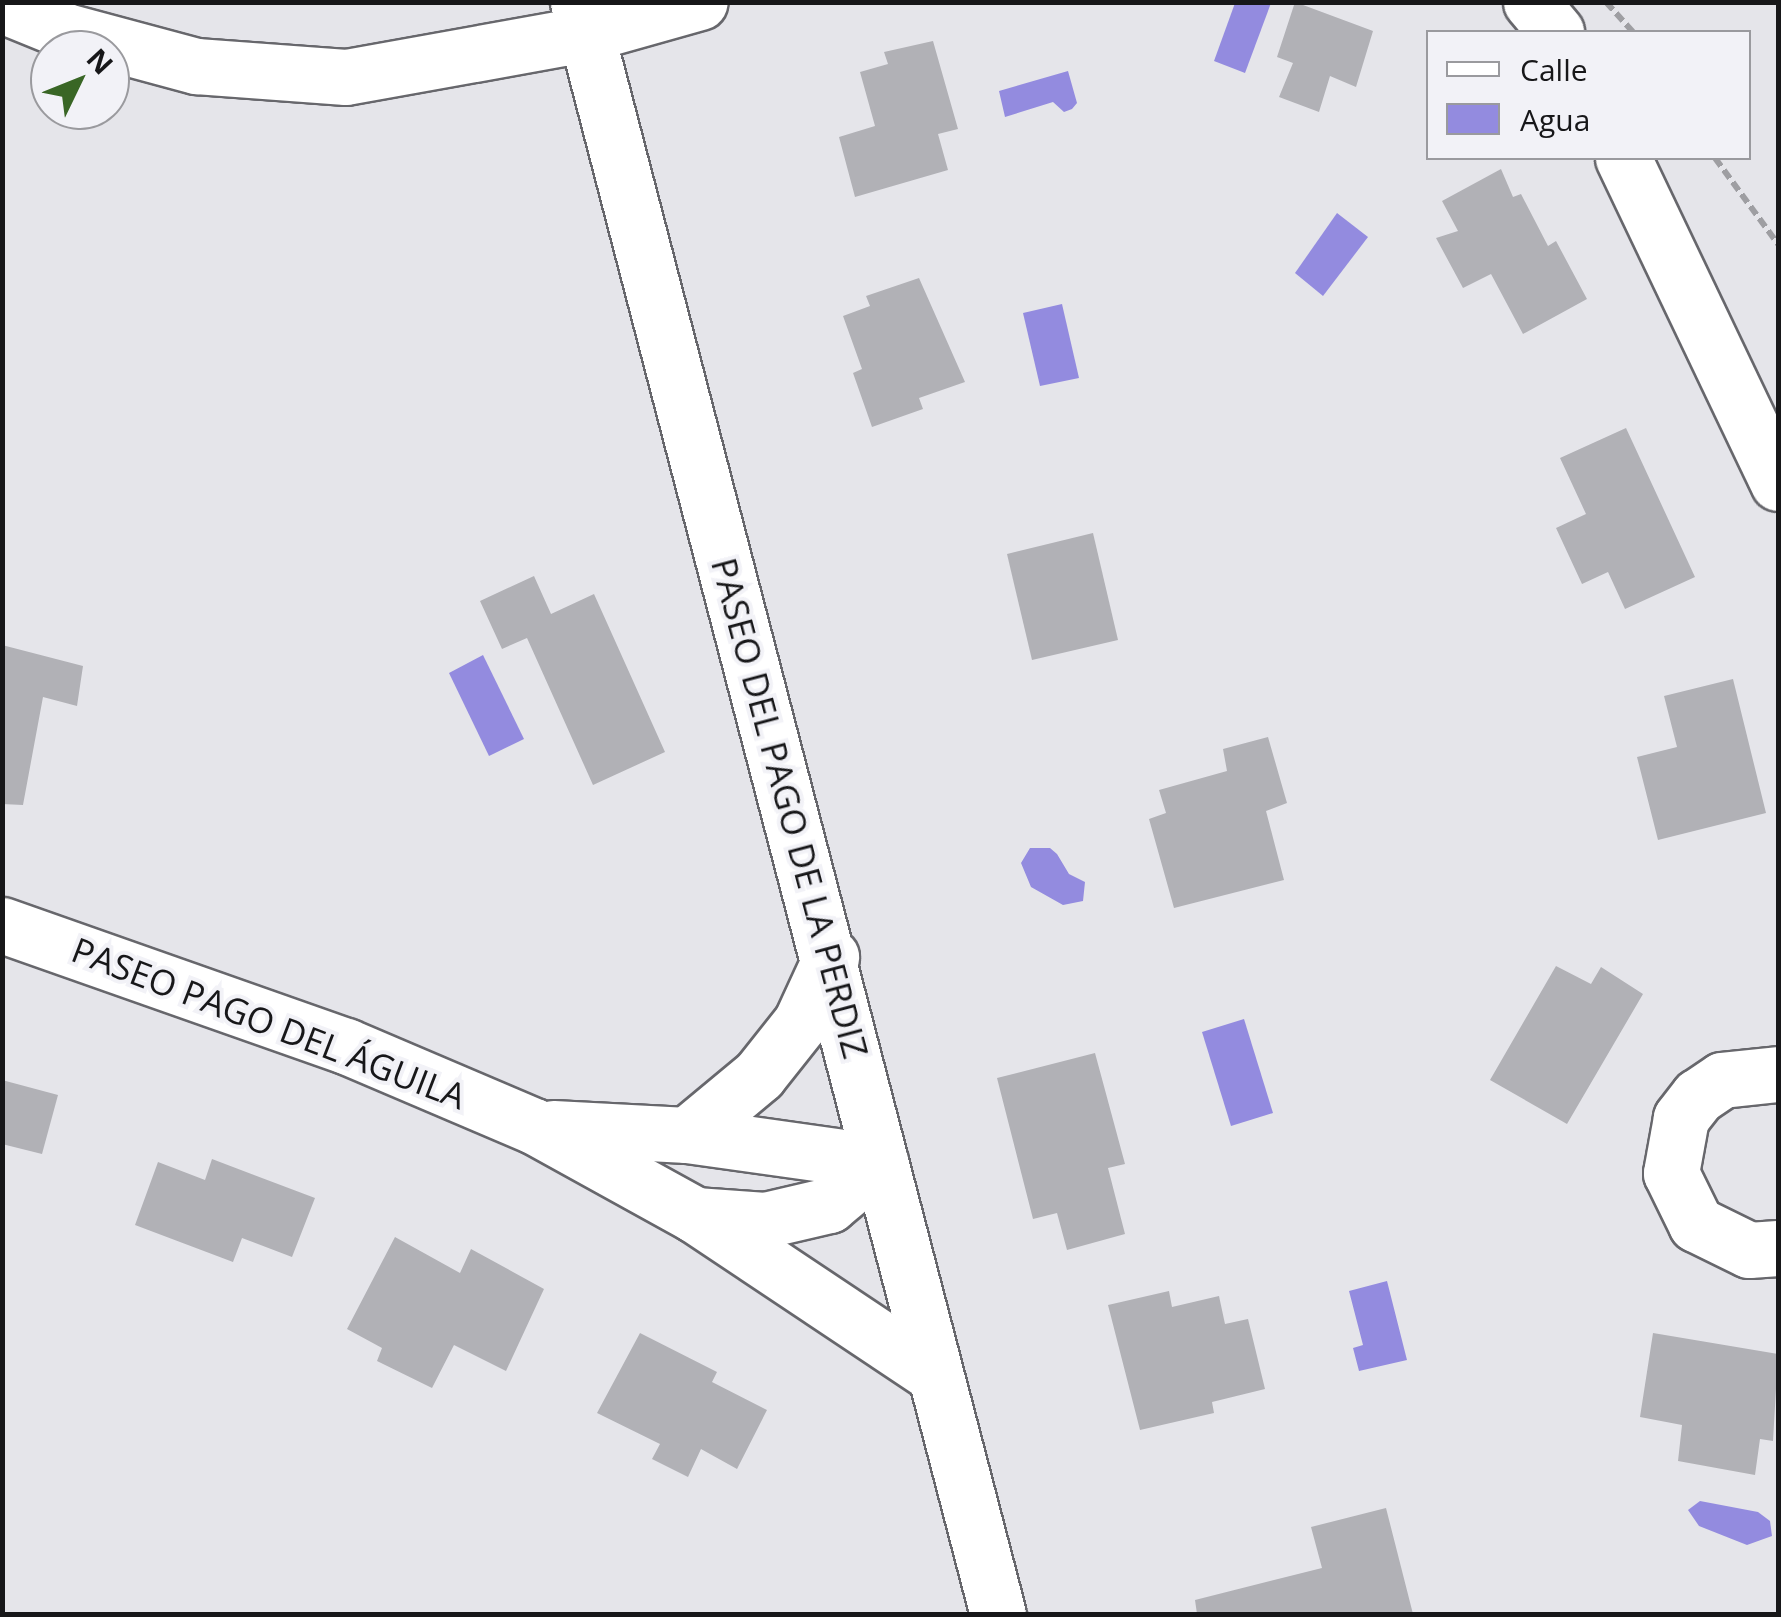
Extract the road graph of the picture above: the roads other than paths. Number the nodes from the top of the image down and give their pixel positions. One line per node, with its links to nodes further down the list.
1 (700, 2): 4 (street)
2 (1531, 2): 5 (street)
3 (2, 5): 4 (street)
4 (582, 18): 9 (street, PASEO DEL PAGO DE LA PERDIZ)
5 (1554, 30)
6 (1624, 160): 7 (street)
7 (1778, 483)
8 (2, 924): 11 (street, PASEO PAGO DEL ÁGUILA)
9 (830, 958): 12 (street); 13 (street, PASEO DEL PAGO DE LA PERDIZ)
10 (1778, 1074): 15 (street)
11 (534, 1126): 12 (street); 14 (street)
12 (687, 1136): 13 (street)
13 (880, 1162): 14 (street); 16 (street, PASEO DEL PAGO DE LA PERDIZ)
14 (695, 1215): 16 (street)
15 (1778, 1248)
16 (932, 1373): 17 (street, PASEO DEL PAGO DE LA PERDIZ)
17 (998, 1614)

